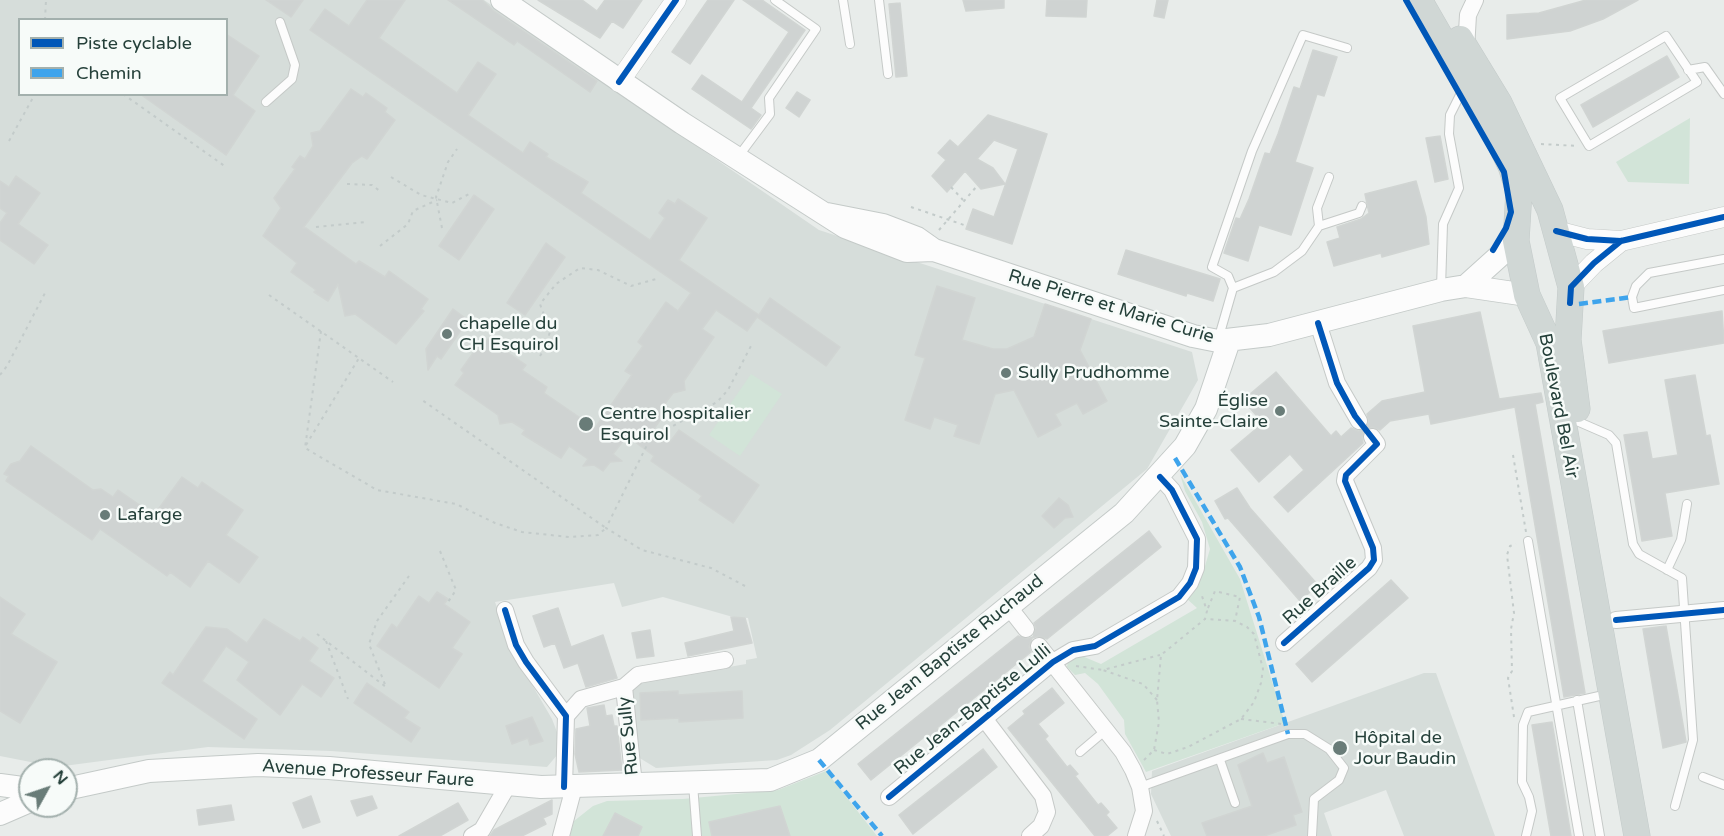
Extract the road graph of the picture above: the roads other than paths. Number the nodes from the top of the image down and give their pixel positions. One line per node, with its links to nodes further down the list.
1 (502, 0): 15 (main road, Rue Pierre et Marie Curie)
2 (676, 0): 15 (street)
3 (775, 0): 19 (lane)
4 (843, 0): 10 (lane)
5 (879, 0): 14 (lane)
6 (1419, 0): 16 (main road, Boulevard Bel Air)
7 (1437, 0): 12 (main road, Boulevard Bel Air)
8 (1475, 0): 12 (street)
9 (279, 22): 18 (lane)
10 (850, 44)
11 (1347, 48): 29 (lane)
12 (1466, 50): 24 (main road, Boulevard Bel Air)
13 (1689, 70): 13 (lane); 17 (lane)
14 (888, 75)
15 (619, 82): 19 (main road, Rue Pierre et Marie Curie)
16 (1466, 84): 25 (main road, Boulevard Bel Air); 31 (lane)
17 (1724, 94)
18 (266, 102)
19 (738, 156): 35 (main road, Rue Pierre et Marie Curie)
20 (1329, 177): 23 (lane)
21 (1362, 206): 23 (lane)
22 (1724, 217): 26 (street)
23 (1319, 226): 29 (lane)
24 (1556, 231): 25 (main road); 26 (street); 30 (main road, Boulevard Bel Air)
25 (1516, 241): 28 (main road); 33 (main road, Boulevard Bel Air)
26 (1621, 241): 30 (street)
27 (1724, 259): 32 (lane)
28 (1466, 286): 31 (main road, Rue Pierre et Marie Curie); 33 (main road, Rue Pierre et Marie Curie)
29 (1233, 288): 35 (lane)
30 (1571, 288): 33 (main road, Rue Pierre et Marie Curie); 37 (main road, Boulevard Bel Air)
31 (1441, 290): 34 (main road, Rue Pierre et Marie Curie)
32 (1724, 290)
33 (1527, 295): 54 (main road, Boulevard Bel Air)
34 (1318, 323): 35 (main road, Rue Pierre et Marie Curie); 36 (street)
35 (1223, 341): 39 (main road, Rue Jean Baptiste Ruchaud)
36 (1359, 421)
37 (1579, 422): 42 (lane); 47 (main road, Boulevard Bel Air)
38 (1372, 438): 49 (street, Rue Braille)
39 (1160, 477): 43 (main road, Rue Jean Baptiste Ruchaud); 52 (street, Rue Jean-Baptiste Lulli)
40 (1687, 504): 42 (lane)
41 (1528, 541): 56 (lane)
42 (1667, 570): 46 (lane)
43 (1008, 606): 48 (street); 64 (main road, Rue Jean Baptiste Ruchaud)
44 (505, 610): 57 (street)
45 (1724, 610): 46 (street)
46 (1684, 612): 47 (street); 75 (lane)
47 (1616, 620): 87 (main road, Boulevard Bel Air)
48 (1026, 629)
49 (1284, 643)
50 (1039, 646): 52 (street)
51 (724, 660): 53 (street)
52 (1053, 662): 58 (street, Rue Jean-Baptiste Lulli); 59 (street)
53 (624, 687): 57 (street); 66 (street, Rue Sully)
54 (1611, 693): 55 (lane); 86 (main road, Boulevard Bel Air)
55 (1577, 700): 56 (lane); 85 (lane)
56 (1556, 704): 83 (lane); 84 (lane)
57 (566, 716): 70 (street)
58 (983, 717): 72 (street, Rue Jean-Baptiste Lulli); 80 (street)
59 (1106, 730): 60 (lane); 71 (street)
60 (1080, 752)
61 (1220, 760): 71 (lane); 73 (lane); 82 (lane)
62 (1702, 777): 67 (lane)
63 (0, 784): 69 (main road)
64 (693, 784): 66 (main road, Rue Jean Baptiste Ruchaud); 79 (lane)
65 (507, 785): 68 (main road, Avenue Professeur Faure); 70 (main road, Avenue Professeur Faure); 77 (street)
66 (634, 785): 70 (main road, Rue Jean Baptiste Ruchaud)
67 (1724, 785)
68 (78, 786)
69 (18, 787)
70 (569, 787): 78 (street)
71 (1140, 787): 81 (street)
72 (889, 797)
73 (1235, 803)
74 (18, 806): 76 (main road)
75 (1675, 806)
76 (0, 814)
77 (472, 836)
78 (561, 836)
79 (697, 836)
80 (1030, 836)
81 (1136, 836)
82 (1312, 836)
83 (1526, 836)
84 (1579, 836)
85 (1600, 836)
86 (1637, 836)
87 (1651, 836)

